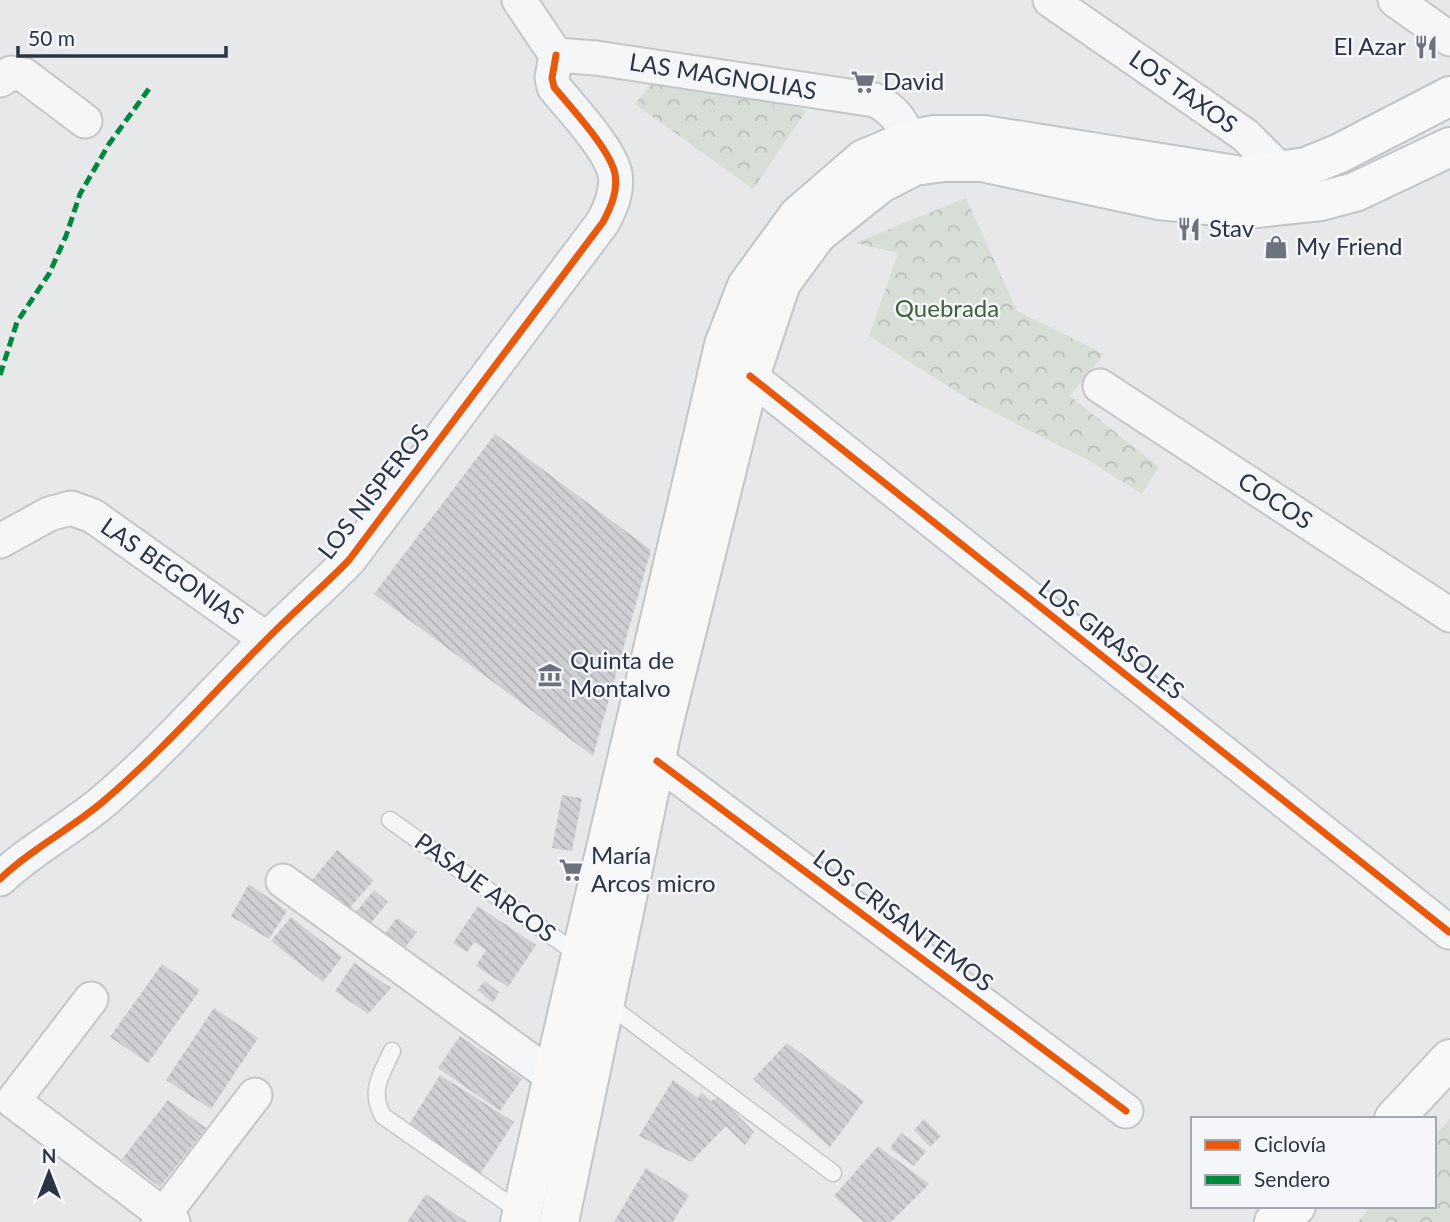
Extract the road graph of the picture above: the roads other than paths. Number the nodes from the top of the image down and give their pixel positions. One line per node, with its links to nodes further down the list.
1 (519, 0): 5 (street)
2 (1050, 0): 11 (street, LOS TAXOS)
3 (1395, 0): 4 (street)
4 (1450, 39)
5 (556, 55): 10 (street, LAS MAGNOLIAS); 17 (street, LOS NISPEROS)
6 (0, 80): 8 (street)
7 (1450, 96): 11 (main road)
8 (85, 121)
9 (1450, 147): 11 (main road)
10 (911, 153): 11 (main road); 12 (main road)
11 (1278, 188)
12 (807, 225): 13 (main road); 18 (main road)
13 (750, 376): 18 (main road); 22 (street, LOS GIRASOLES)
14 (1100, 386): 16 (street, COCOS)
15 (0, 541): 17 (street, LAS BEGONIAS)
16 (1450, 615)
17 (266, 639): 20 (street, LOS NISPEROS)
18 (652, 737): 23 (main road); 25 (main road); 30 (street, LOS CRISANTEMOS)
19 (390, 820): 23 (lane, PASAJE ARCOS)
20 (0, 879)
21 (284, 881): 28 (street)
22 (1449, 932)
23 (579, 956): 28 (main road)
24 (91, 999): 35 (street)
25 (606, 1003): 32 (lane); 36 (main road)
26 (392, 1051): 34 (lane)
27 (1450, 1059): 31 (main road)
28 (553, 1077): 34 (main road)
29 (255, 1095): 35 (street)
30 (1126, 1111)
31 (1396, 1117)
32 (833, 1173)
33 (1293, 1208): 37 (main road)
34 (521, 1218)
35 (164, 1220)
36 (559, 1222)
37 (1274, 1222)

